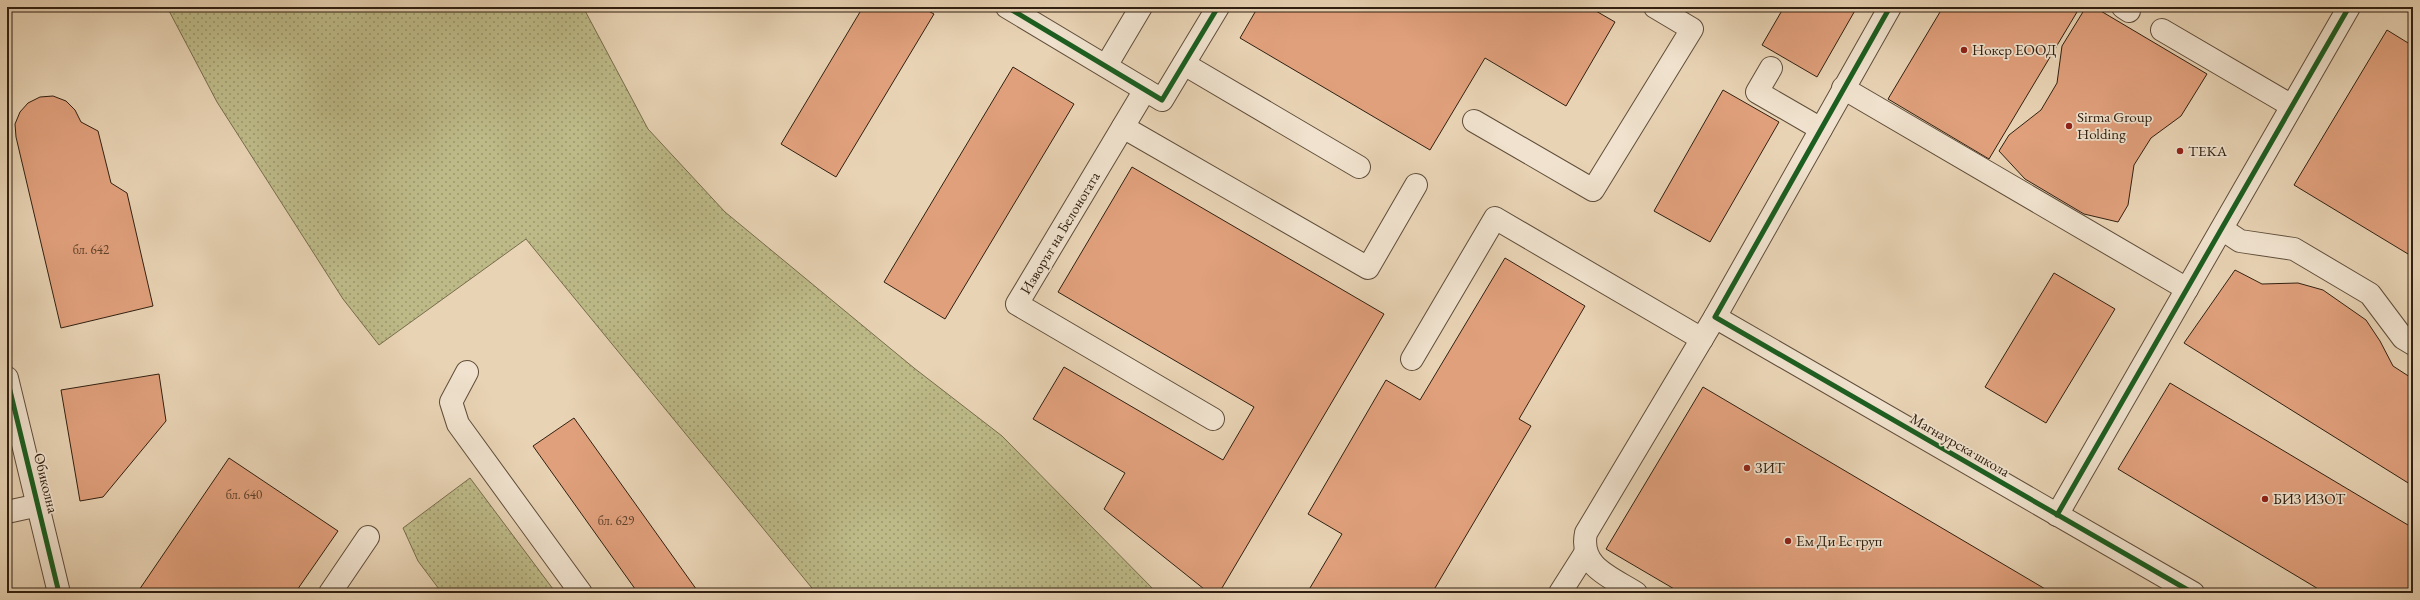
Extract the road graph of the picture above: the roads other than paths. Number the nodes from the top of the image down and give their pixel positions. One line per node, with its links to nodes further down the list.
1 (1007, 7): 9 (street)
2 (1141, 7): 9 (street)
3 (1218, 7): 8 (street, Изворът на Белоногата)
4 (1655, 7): 14 (street)
5 (1890, 7): 11 (street)
6 (2349, 7): 13 (street)
7 (2162, 30): 13 (street)
8 (1184, 64): 12 (street, Изворът на Белоногата); 17 (street)
9 (1106, 66): 12 (street)
10 (1771, 68): 16 (street)
11 (1843, 88): 16 (street); 20 (street)
12 (1154, 95): 15 (street, Изворът на Белоногата)
13 (2292, 106): 19 (street)
14 (1474, 121)
15 (1123, 127): 18 (street); 27 (street, Изворът на Белоногата)
16 (1821, 129): 21 (street)
17 (1359, 167)
18 (1416, 186)
19 (2222, 229): 20 (street); 23 (street)
20 (2187, 289): 30 (street)
21 (1715, 317): 22 (street); 30 (street, Магнаурска школа)
22 (1702, 339): 24 (street); 32 (street)
23 (2413, 344)
24 (1412, 359)
25 (467, 372): 35 (street)
26 (7, 378): 28 (street, Обиколна)
27 (1213, 419)
28 (39, 504): 29 (street); 33 (street, Обиколна)
29 (7, 512)
30 (2057, 516): 38 (street, Магнаурска школа)
31 (368, 537): 34 (street)
32 (1586, 542): 36 (street); 37 (street)
33 (59, 593)
34 (330, 593)
35 (581, 593)
36 (1560, 593)
37 (1636, 593)
38 (2193, 593)

